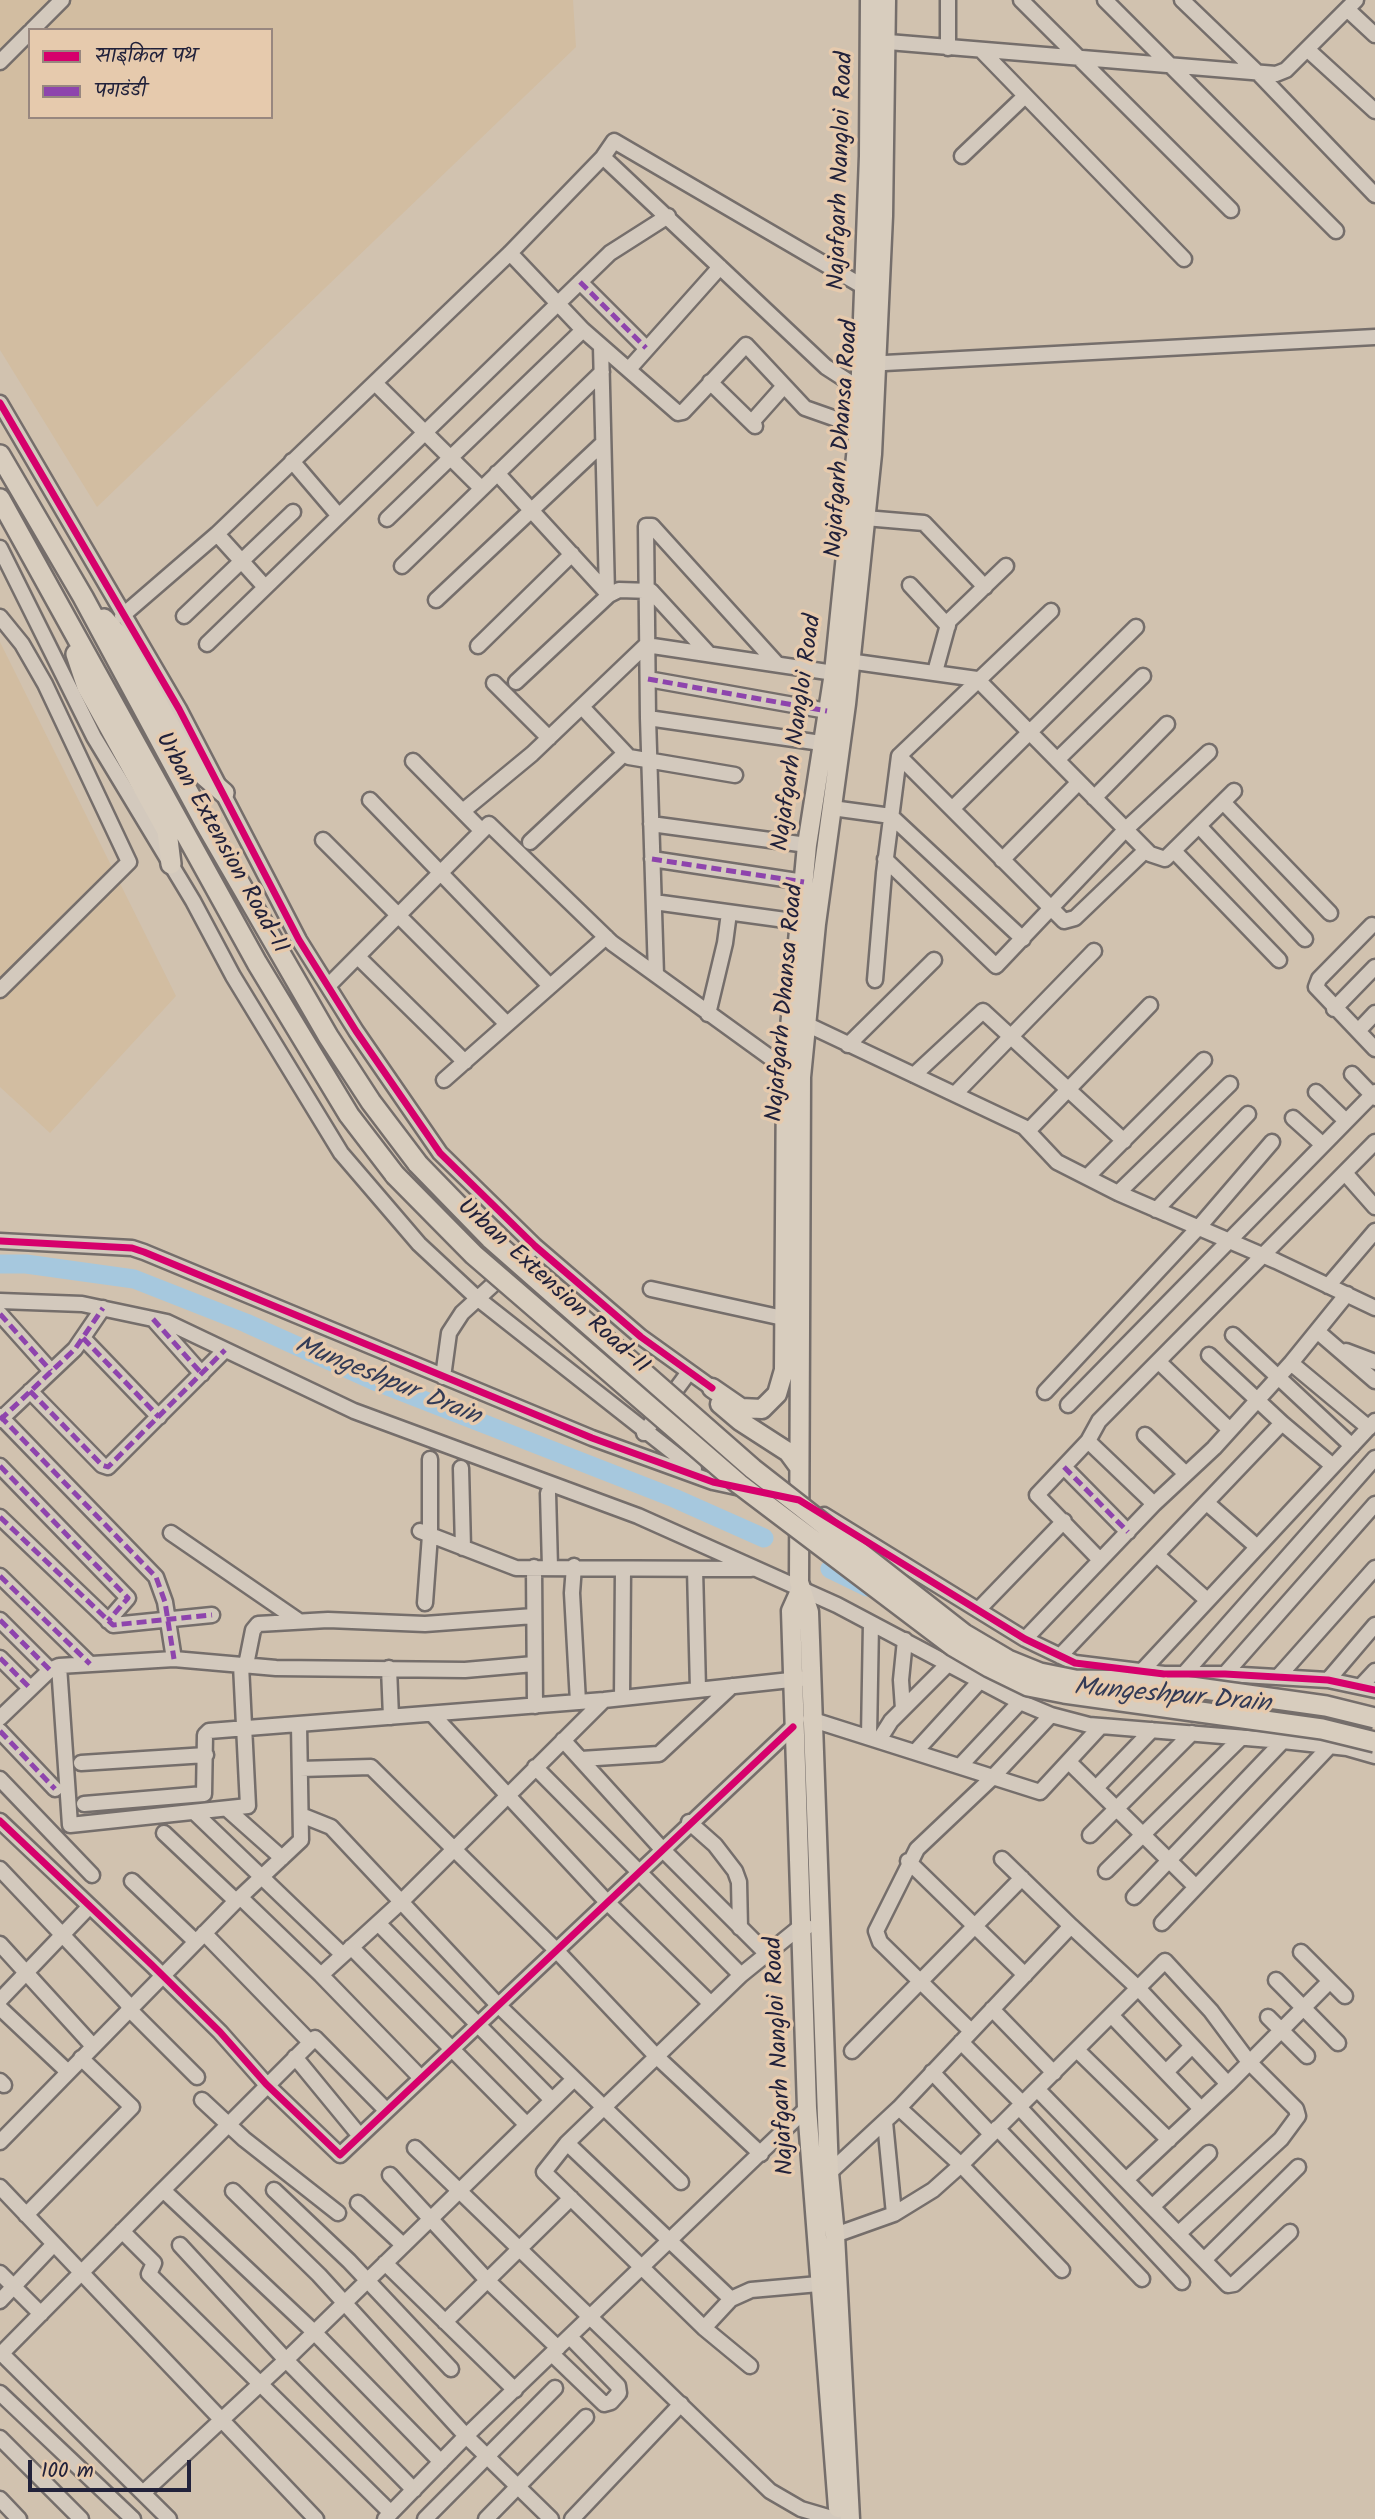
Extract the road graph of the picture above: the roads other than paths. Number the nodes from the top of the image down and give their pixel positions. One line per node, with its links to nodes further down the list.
1 (62, 0): 9 (street)
2 (870, 0): 12 (main road, Najafgarh Nangloi Road)
3 (886, 0): 12 (main road)
4 (948, 0): 13 (street)
5 (1021, 0): 16 (street)
6 (1105, 0): 18 (street)
7 (1182, 0): 19 (street)
8 (1351, 4): 11 (street); 14 (street)
9 (34, 28)
10 (28, 34): 17 (street)
11 (1375, 36)
12 (879, 41): 13 (street); 24 (main road, Najafgarh Nangloi Road)
13 (948, 48): 15 (street)
14 (1307, 49): 19 (street); 21 (street)
15 (981, 50): 16 (street); 20 (street)
16 (1078, 58): 18 (street); 26 (street)
17 (0, 62)
18 (1171, 66): 19 (street); 28 (street)
19 (1258, 73): 25 (street)
20 (1026, 96): 22 (street); 30 (street)
21 (1375, 111)
22 (962, 156)
23 (603, 157): 27 (street); 29 (street); 33 (street)
24 (876, 190): 33 (main road, Najafgarh Nangloi Road); 39 (main road, Najafgarh Dhansa Road)
25 (1375, 195)
26 (1231, 210)
27 (668, 216): 31 (street); 32 (street)
28 (1336, 230)
29 (510, 253): 34 (street); 43 (street)
30 (1184, 260)
31 (720, 267): 38 (street); 45 (street)
32 (579, 282): 34 (street); 38 (street)
33 (864, 287): 39 (main road, Najafgarh Nangloi Road)
34 (557, 303): 35 (street); 48 (street)
35 (583, 330): 37 (street); 51 (street)
36 (1375, 337): 39 (street)
37 (601, 346): 40 (street); 41 (street)
38 (646, 348): 40 (street)
39 (869, 364): 45 (main road, Najafgarh Nangloi Road)
40 (629, 369): 42 (street)
41 (602, 372): 49 (street); 53 (street)
42 (710, 382): 44 (street); 44 (street)
43 (375, 383): 48 (street); 52 (street)
44 (784, 386): 47 (street)
45 (867, 389): 47 (main road, Najafgarh Nangloi Road); 59 (main road, Najafgarh Dhansa Road)
46 (0, 403): 76 (street)
47 (859, 427): 86 (main road, Najafgarh Nangloi Road)
48 (425, 432): 51 (street); 58 (street)
49 (603, 443): 56 (street); 71 (street)
50 (0, 455): 73 (highway, Urban Extension Road-II)
51 (451, 458): 54 (street); 60 (street)
52 (292, 461): 58 (street); 61 (street)
53 (497, 473): 54 (street); 56 (street)
54 (481, 488): 65 (street)
55 (0, 499): 75 (highway, Urban Extension Road-II)
56 (532, 509): 63 (street); 72 (street)
57 (293, 512): 64 (street)
58 (338, 516): 68 (street)
59 (865, 518): 69 (street); 86 (main road, Najafgarh Dhansa Road)
60 (387, 519)
61 (216, 534): 64 (street); 76 (street)
62 (0, 548): 89 (street)
63 (572, 554): 71 (street); 83 (street)
64 (242, 562): 68 (street); 77 (street)
65 (402, 566)
66 (1006, 566): 69 (street)
67 (910, 585): 79 (street)
68 (265, 587): 81 (street)
69 (985, 587): 79 (street)
70 (647, 589): 71 (street); 82 (street); 84 (street); 85 (street)
71 (608, 594): 92 (street)
72 (436, 600)
73 (88, 605): 111 (highway); 309 (highway, Urban Extension Road-II, bridge)
74 (1051, 611): 91 (street)
75 (63, 613): 131 (highway); 323 (highway, Urban Extension Road-II, bridge)
76 (122, 616): 111 (street)
77 (184, 616)
78 (0, 617): 94 (street)
79 (948, 626): 87 (street)
80 (1136, 627): 99 (street)
81 (207, 645)
82 (646, 645): 84 (street); 90 (street); 95 (street)
83 (478, 646)
84 (708, 653): 85 (street)
85 (777, 664): 86 (street)
86 (840, 664): 87 (street); 96 (main road, Najafgarh Nangloi Road); 115 (main road, Najafgarh Dhansa Road)
87 (935, 673): 91 (street)
88 (1143, 676): 105 (street)
89 (63, 677): 94 (street); 131 (street)
90 (648, 679): 96 (street); 97 (street)
91 (977, 679): 99 (street); 104 (street)
92 (516, 682)
93 (494, 683): 100 (street)
94 (45, 684): 153 (street)
95 (582, 707): 100 (street); 103 (street)
96 (827, 710): 101 (main road, Najafgarh Nangloi Road)
97 (648, 718): 101 (street); 107 (street)
98 (1167, 724): 112 (street)
99 (1027, 732): 105 (street); 116 (street)
100 (549, 738): 117 (street)
101 (821, 743): 125 (main road, Najafgarh Nangloi Road)
102 (1209, 752): 121 (street)
103 (625, 754): 107 (street); 124 (street)
104 (899, 756): 116 (street); 118 (street)
105 (1057, 760): 109 (street)
106 (413, 761): 117 (street)
107 (649, 761): 108 (street); 119 (street)
108 (735, 775)
109 (1079, 782): 112 (street); 130 (street)
110 (1234, 791): 114 (street)
111 (225, 793): 151 (street)
112 (1094, 798): 121 (street)
113 (370, 800): 132 (street)
114 (1223, 802): 120 (street); 137 (street)
115 (832, 808): 118 (street); 158 (main road, Najafgarh Dhansa Road)
116 (952, 809): 130 (street)
117 (463, 811): 122 (street)
118 (891, 816): 129 (street); 142 (street)
119 (651, 824): 125 (street); 128 (street)
120 (1199, 826): 127 (street); 143 (street)
121 (1126, 829): 126 (street); 135 (street)
122 (481, 830): 132 (street); 141 (street)
123 (323, 840): 138 (street)
124 (530, 842)
125 (807, 845): 133 (main road, Najafgarh Nangloi Road)
126 (1146, 850): 127 (street); 135 (street)
127 (1174, 850): 147 (street)
128 (652, 859): 133 (street); 134 (street)
129 (885, 859): 142 (street); 150 (street)
130 (1002, 860): 135 (street)
131 (172, 864): 198 (street)
132 (442, 872): 138 (street); 152 (street)
133 (804, 882): 139 (main road, Najafgarh Nangloi Road)
134 (654, 902): 136 (street); 149 (street)
135 (1050, 908): 142 (street)
136 (729, 913): 139 (street); 157 (street)
137 (1330, 913)
138 (398, 916): 145 (street); 159 (street)
139 (800, 922): 158 (main road, Najafgarh Nangloi Road)
140 (1372, 925): 155 (street)
141 (606, 937): 149 (street); 152 (street)
142 (1023, 939)
143 (1305, 939)
144 (1094, 951): 161 (street)
145 (358, 957): 151 (street); 165 (street)
146 (934, 960): 162 (street)
147 (1279, 960)
148 (1375, 967): 155 (street)
149 (656, 975): 157 (street)
150 (874, 980)
151 (328, 986): 193 (street)
152 (550, 986): 159 (street)
153 (0, 990)
154 (1150, 1005): 171 (street)
155 (1334, 1009): 160 (street)
156 (1375, 1013): 160 (street)
157 (708, 1014): 166 (street)
158 (798, 1022): 162 (street); 166 (main road, Najafgarh Nangloi Road)
159 (507, 1024): 165 (street)
160 (1357, 1031): 163 (street)
161 (1012, 1036): 168 (street); 171 (street); 173 (street)
162 (848, 1045): 168 (street)
163 (1375, 1049)
164 (1203, 1060): 179 (street)
165 (465, 1062): 169 (street)
166 (793, 1074): 186 (main road, Najafgarh Nangloi Road)
167 (1352, 1074): 174 (street)
168 (914, 1075): 173 (street)
169 (444, 1080)
170 (1230, 1084): 185 (street)
171 (1069, 1088): 178 (street); 179 (street)
172 (1316, 1092): 177 (street)
173 (955, 1094): 178 (street)
174 (1374, 1095): 177 (street)
175 (1248, 1114): 188 (street)
176 (1293, 1118): 181 (street)
177 (1346, 1121): 181 (street)
178 (1029, 1130): 184 (street)
179 (1124, 1141): 184 (street)
180 (1272, 1142): 189 (street)
181 (1323, 1145): 192 (street)
182 (1373, 1150): 183 (street)
183 (1345, 1173): 187 (street); 194 (street)
184 (1087, 1177): 185 (street)
185 (1118, 1193): 188 (street)
186 (791, 1200): 203 (main road, Najafgarh Nangloi Road); 238 (main road)
187 (1375, 1207)
188 (1156, 1210): 189 (street)
189 (1199, 1227): 192 (street); 222 (street)
190 (1375, 1231): 195 (street)
191 (0, 1241): 217 (street)
192 (1230, 1241): 194 (street); 224 (street)
193 (536, 1246): 198 (street); 215 (street)
194 (1264, 1255): 195 (street); 211 (street)
195 (1328, 1286): 197 (street)
196 (651, 1289): 203 (street)
197 (1347, 1294): 201 (street); 205 (street)
198 (477, 1298): 217 (street); 230 (street)
199 (0, 1301): 200 (street)
200 (103, 1308): 204 (street); 207 (street)
201 (1375, 1308)
202 (0, 1314): 214 (street)
203 (783, 1318): 220 (main road, Najafgarh Nangloi Road)
204 (153, 1319): 209 (street); 216 (street)
205 (1317, 1331): 208 (street); 213 (street)
206 (1233, 1335): 218 (street)
207 (83, 1338): 214 (street); 225 (street)
208 (1334, 1346): 212 (street); 219 (street)
209 (225, 1350): 216 (street); 263 (street)
210 (1209, 1355): 223 (street)
211 (1159, 1362): 229 (street); 232 (street)
212 (1375, 1362)
213 (1291, 1363): 218 (street); 228 (street)
214 (51, 1371): 221 (street)
215 (689, 1372): 220 (street); 230 (street)
216 (202, 1374): 225 (street)
217 (443, 1377): 242 (street)
218 (1278, 1378): 223 (street); 233 (street)
219 (1375, 1381)
220 (712, 1388): 238 (main road)
221 (30, 1391): 225 (street); 226 (street)
222 (1045, 1392)
223 (1257, 1401): 227 (street); 229 (street)
224 (1068, 1405)
225 (159, 1417)
226 (1, 1418): 272 (street)
227 (1282, 1423): 237 (street); 245 (street)
228 (1372, 1425): 233 (street)
229 (1230, 1430): 241 (street)
230 (644, 1433): 242 (street)
231 (1145, 1435): 241 (street)
232 (1088, 1441): 239 (street); 246 (street)
233 (1352, 1446): 237 (street)
234 (1375, 1458): 290 (street)
235 (430, 1459): 251 (street)
236 (0, 1466): 273 (street)
237 (1333, 1466): 253 (street)
238 (799, 1467): 244 (main road, Najafgarh Nangloi Road)
239 (1064, 1467): 249 (street); 250 (street)
240 (461, 1468): 254 (street)
241 (1186, 1474): 246 (street)
242 (713, 1482): 244 (street)
243 (548, 1493): 259 (street)
244 (797, 1502): 265 (main road, Najafgarh Nangloi Road); 268 (street)
245 (1208, 1503): 253 (street); 255 (street)
246 (1154, 1504): 250 (street)
247 (1375, 1504): 291 (street)
248 (0, 1517): 273 (street)
249 (1064, 1521): 256 (street); 268 (street)
250 (1128, 1532): 256 (street)
251 (425, 1533): 254 (street); 267 (street)
252 (170, 1534): 274 (street)
253 (1256, 1546): 266 (street)
254 (463, 1548): 258 (street)
255 (1158, 1556): 266 (street); 279 (street)
256 (1100, 1560): 277 (street)
257 (574, 1566): 259 (street); 261 (street); 302 (street)
258 (534, 1567): 259 (street); 270 (street)
259 (550, 1567)
260 (1375, 1568): 292 (street)
261 (623, 1569): 262 (street); 300 (street)
262 (695, 1569): 263 (street); 299 (street)
263 (755, 1569): 265 (street)
264 (0, 1576): 282 (street)
265 (800, 1591): 275 (street); 293 (main road, Najafgarh Nangloi Road)
266 (1207, 1600): 289 (street)
267 (425, 1603)
268 (978, 1610): 277 (street)
269 (212, 1615): 272 (street)
270 (534, 1616): 274 (street); 283 (street)
271 (0, 1620): 286 (street)
272 (168, 1620): 273 (street); 281 (street)
273 (108, 1621)
274 (299, 1621): 285 (street)
275 (871, 1623): 278 (street); 319 (street)
276 (1375, 1625): 294 (street)
277 (1025, 1639): 279 (street)
278 (905, 1640): 284 (street); 305 (street)
279 (1060, 1656): 289 (street)
280 (0, 1658): 297 (street)
281 (174, 1659): 282 (street); 285 (street)
282 (89, 1664): 286 (street)
283 (534, 1664): 287 (street); 304 (street)
284 (948, 1664): 295 (street); 305 (street)
285 (243, 1665): 287 (street); 315 (street)
286 (54, 1668): 297 (street); 343 (street)
287 (389, 1668): 308 (street)
288 (1375, 1671): 298 (street)
289 (1141, 1672): 290 (street)
290 (1184, 1674): 291 (street)
291 (1225, 1674): 292 (street)
292 (1279, 1677): 294 (street)
293 (801, 1679): 296 (street); 311 (main road, Najafgarh Nangloi Road); 314 (main road, Najafgarh Nangloi Road)
294 (1328, 1680): 298 (street)
295 (980, 1681): 303 (street); 325 (street)
296 (732, 1686): 299 (street); 328 (street)
297 (30, 1688): 310 (street)
298 (1368, 1688)
299 (698, 1689): 300 (street)
300 (622, 1698): 301 (street)
301 (604, 1700): 302 (street); 321 (street)
302 (578, 1702): 304 (street)
303 (1020, 1702): 307 (street); 331 (street)
304 (535, 1706): 306 (street)
305 (903, 1709): 319 (street)
306 (432, 1714): 308 (street); 339 (street)
307 (1051, 1715): 313 (street); 334 (street)
308 (391, 1717): 312 (street)
309 (1375, 1717)
310 (0, 1718)
311 (810, 1719): 319 (street); 373 (main road, Najafgarh Nangloi Road)
312 (299, 1725): 315 (street); 333 (street)
313 (1101, 1726): 316 (street); 329 (street)
314 (793, 1727): 346 (street); 373 (main road, Najafgarh Nangloi Road)
315 (246, 1728): 326 (street); 342 (street)
316 (1152, 1730): 318 (street); 336 (street)
317 (0, 1731): 338 (street)
318 (1192, 1733): 320 (street); 341 (street)
319 (874, 1738): 325 (street)
320 (1241, 1738): 322 (street); 348 (street)
321 (563, 1740): 328 (street); 332 (street)
322 (1283, 1741): 324 (street); 354 (street)
323 (1375, 1742)
324 (1330, 1746): 327 (street); 363 (street)
325 (916, 1751): 331 (street)
326 (206, 1755): 330 (street); 340 (street)
327 (1375, 1756)
328 (581, 1759): 351 (street)
329 (1069, 1762): 334 (street); 336 (street)
330 (80, 1763)
331 (960, 1766): 334 (street)
332 (535, 1767): 339 (street); 358 (street)
333 (300, 1769): 344 (street); 350 (street)
334 (992, 1778): 355 (street)
335 (0, 1779): 337 (street); 359 (street)
336 (1096, 1788): 341 (street)
337 (0, 1789)
338 (55, 1789)
339 (506, 1796): 350 (street); 366 (street)
340 (84, 1804)
341 (1118, 1808): 348 (street); 349 (street)
342 (227, 1809): 343 (street); 352 (street)
343 (194, 1812): 360 (street)
344 (301, 1815): 352 (street); 367 (street)
345 (0, 1821): 368 (street)
346 (689, 1822): 351 (street); 374 (street)
347 (164, 1833): 365 (street)
348 (1143, 1834): 354 (street); 357 (street)
349 (1090, 1835)
350 (453, 1848): 367 (street); 378 (street)
351 (662, 1848): 358 (street); 374 (street)
352 (282, 1858): 360 (street)
353 (1002, 1859): 361 (street)
354 (1168, 1860): 363 (street); 364 (street)
355 (908, 1861): 371 (street); 387 (street)
356 (0, 1869): 375 (street)
357 (1106, 1871)
358 (636, 1872): 366 (street); 384 (street)
359 (92, 1875)
360 (263, 1876): 365 (street); 379 (street)
361 (1023, 1878): 371 (street); 372 (street)
362 (132, 1881): 376 (street)
363 (1196, 1887): 370 (street)
364 (1134, 1897)
365 (238, 1899): 376 (street); 383 (street)
366 (606, 1901): 378 (street); 394 (street)
367 (401, 1902): 369 (street); 393 (street)
368 (89, 1907): 375 (street); 386 (street)
369 (378, 1923): 379 (street); 401 (street)
370 (1162, 1923)
371 (975, 1924): 385 (street); 387 (street)
372 (1071, 1926): 385 (street); 390 (street)
373 (810, 1927): 381 (street); 429 (main road, Najafgarh Nangloi Road); 447 (main road, Najafgarh Nangloi Road)
374 (740, 1928): 381 (street)
375 (62, 1936): 382 (street); 397 (street)
376 (200, 1937): 386 (street); 404 (street)
377 (0, 1944): 382 (street)
378 (555, 1949): 393 (street); 411 (street)
379 (347, 1951): 383 (street); 408 (street)
380 (1301, 1952): 389 (street)
381 (766, 1953): 384 (street)
382 (27, 1971): 392 (street); 406 (street)
383 (321, 1975): 421 (street)
384 (741, 1975): 394 (street)
385 (1025, 1975): 398 (street)
386 (162, 1976): 397 (street); 423 (street)
387 (919, 1980): 403 (street); 410 (street)
388 (1276, 1980): 395 (street)
389 (1330, 1981): 391 (street); 395 (street)
390 (1139, 1989): 399 (street); 407 (street); 415 (street)
391 (1345, 1996)
392 (0, 2000)
393 (497, 2004): 401 (street); 422 (street)
394 (711, 2004): 411 (street)
395 (1304, 2007): 402 (street); 405 (street)
396 (0, 2008): 416 (street)
397 (130, 2009): 406 (street); 420 (street)
398 (992, 2009): 403 (street); 419 (street)
399 (1112, 2016): 409 (street); 418 (street)
400 (1268, 2017): 402 (street)
401 (476, 2024): 408 (street); 427 (street)
402 (1281, 2030): 412 (street); 415 (street)
403 (966, 2036): 417 (street); 428 (street)
404 (310, 2042): 413 (street); 433 (street)
405 (1338, 2043)
406 (93, 2046): 414 (street)
407 (1192, 2046): 418 (street); 424 (street)
408 (451, 2048): 421 (street); 436 (street)
409 (1077, 2049): 419 (street); 439 (street)
410 (852, 2051)
411 (656, 2056): 431 (street); 444 (street)
412 (1307, 2056)
413 (295, 2057): 423 (street); 438 (street)
414 (81, 2058): 416 (street); 461 (street)
415 (1249, 2062): 424 (street); 465 (street)
416 (68, 2072): 440 (street)
417 (932, 2072): 430 (street); 437 (street)
418 (1166, 2072): 432 (street)
419 (1054, 2073): 425 (street)
420 (197, 2077)
421 (420, 2077): 433 (street)
422 (573, 2080): 427 (street); 431 (street)
423 (266, 2084): 435 (street); 438 (street)
424 (1228, 2084): 432 (street)
425 (1037, 2089): 428 (street); 449 (street)
426 (202, 2100): 435 (street)
427 (552, 2100): 436 (street)
428 (1021, 2105): 437 (street); 481 (street)
429 (807, 2108): 444 (street); 482 (main road, Najafgarh Nangloi Road)
430 (899, 2108): 434 (street); 445 (street)
431 (602, 2109): 441 (street); 450 (street)
432 (1201, 2109): 439 (street)
433 (386, 2110): 438 (street)
434 (884, 2122): 447 (street); 460 (street)
435 (227, 2124): 453 (street); 459 (street)
436 (527, 2125): 452 (street)
437 (994, 2131): 445 (street); 478 (street)
438 (360, 2136)
439 (1169, 2140): 449 (street)
440 (0, 2143)
441 (568, 2143): 456 (street); 467 (street)
442 (415, 2148): 452 (street)
443 (1209, 2152): 458 (street)
444 (761, 2154): 467 (street)
445 (961, 2165): 460 (street); 475 (street)
446 (1298, 2167): 472 (street)
447 (828, 2173): 466 (main road, Najafgarh Nangloi Road)
448 (390, 2175): 462 (street)
449 (1126, 2179): 458 (street)
450 (681, 2182)
451 (0, 2187): 461 (street)
452 (461, 2189): 462 (street); 471 (street)
453 (163, 2190): 463 (street); 492 (street)
454 (274, 2190): 480 (street)
455 (233, 2191): 487 (street)
456 (571, 2198): 471 (street); 474 (street)
457 (358, 2203): 470 (street)
458 (1152, 2207): 465 (street)
459 (338, 2213)
460 (894, 2214): 466 (street)
461 (26, 2215): 468 (street)
462 (431, 2218): 470 (street); 479 (street)
463 (122, 2231): 476 (street); 499 (street)
464 (1290, 2232): 472 (street)
465 (1178, 2234): 472 (street)
466 (835, 2235): 483 (main road, Najafgarh Nangloi Road)
467 (668, 2243): 474 (street); 485 (street)
468 (53, 2245): 476 (street); 484 (street)
469 (180, 2245): 496 (street)
470 (403, 2245): 473 (street)
471 (521, 2248): 479 (street); 489 (street)
472 (1204, 2260)
473 (385, 2263): 480 (street); 490 (street)
474 (643, 2268): 489 (street); 491 (street)
475 (1062, 2270)
476 (81, 2272): 488 (street); 505 (street)
477 (0, 2273): 484 (street)
478 (1142, 2279)
479 (488, 2280): 490 (street); 494 (street)
480 (366, 2281): 487 (street); 498 (street)
481 (1182, 2282)
482 (819, 2283): 483 (street); 485 (street); 524 (main road, Najafgarh Nangloi Road)
483 (838, 2284): 525 (main road, Najafgarh Nangloi Road)
484 (14, 2287): 486 (street); 488 (street)
485 (731, 2299): 491 (street)
486 (0, 2301)
487 (344, 2303): 492 (street); 506 (street)
488 (41, 2314): 495 (street)
489 (592, 2316): 493 (street); 503 (street)
490 (445, 2322): 501 (street)
491 (704, 2328): 497 (street)
492 (314, 2333): 496 (street); 509 (street)
493 (570, 2337): 494 (street); 494 (street)
494 (555, 2351): 501 (street)
495 (1, 2353): 512 (street)
496 (286, 2360): 499 (street); 511 (street)
497 (750, 2366)
498 (451, 2370)
499 (261, 2384): 505 (street); 514 (street)
500 (555, 2388): 508 (street)
501 (514, 2390): 506 (street)
502 (0, 2393): 517 (street)
503 (681, 2404): 523 (street); 524 (street)
504 (586, 2417): 510 (street)
505 (220, 2422): 512 (street); 519 (street)
506 (466, 2435): 508 (street); 509 (street)
507 (0, 2438): 515 (street)
508 (488, 2456): 510 (street); 520 (street)
509 (441, 2462): 511 (street)
510 (517, 2486): 521 (street); 522 (street)
511 (414, 2490): 514 (street)
512 (143, 2493): 518 (street)
513 (0, 2499): 516 (street)
514 (388, 2516)
515 (79, 2518)
516 (19, 2519)
517 (134, 2519)
518 (169, 2519)
519 (316, 2519)
520 (425, 2519)
521 (486, 2519)
522 (551, 2519)
523 (572, 2519)
524 (837, 2519)
525 (850, 2519)

